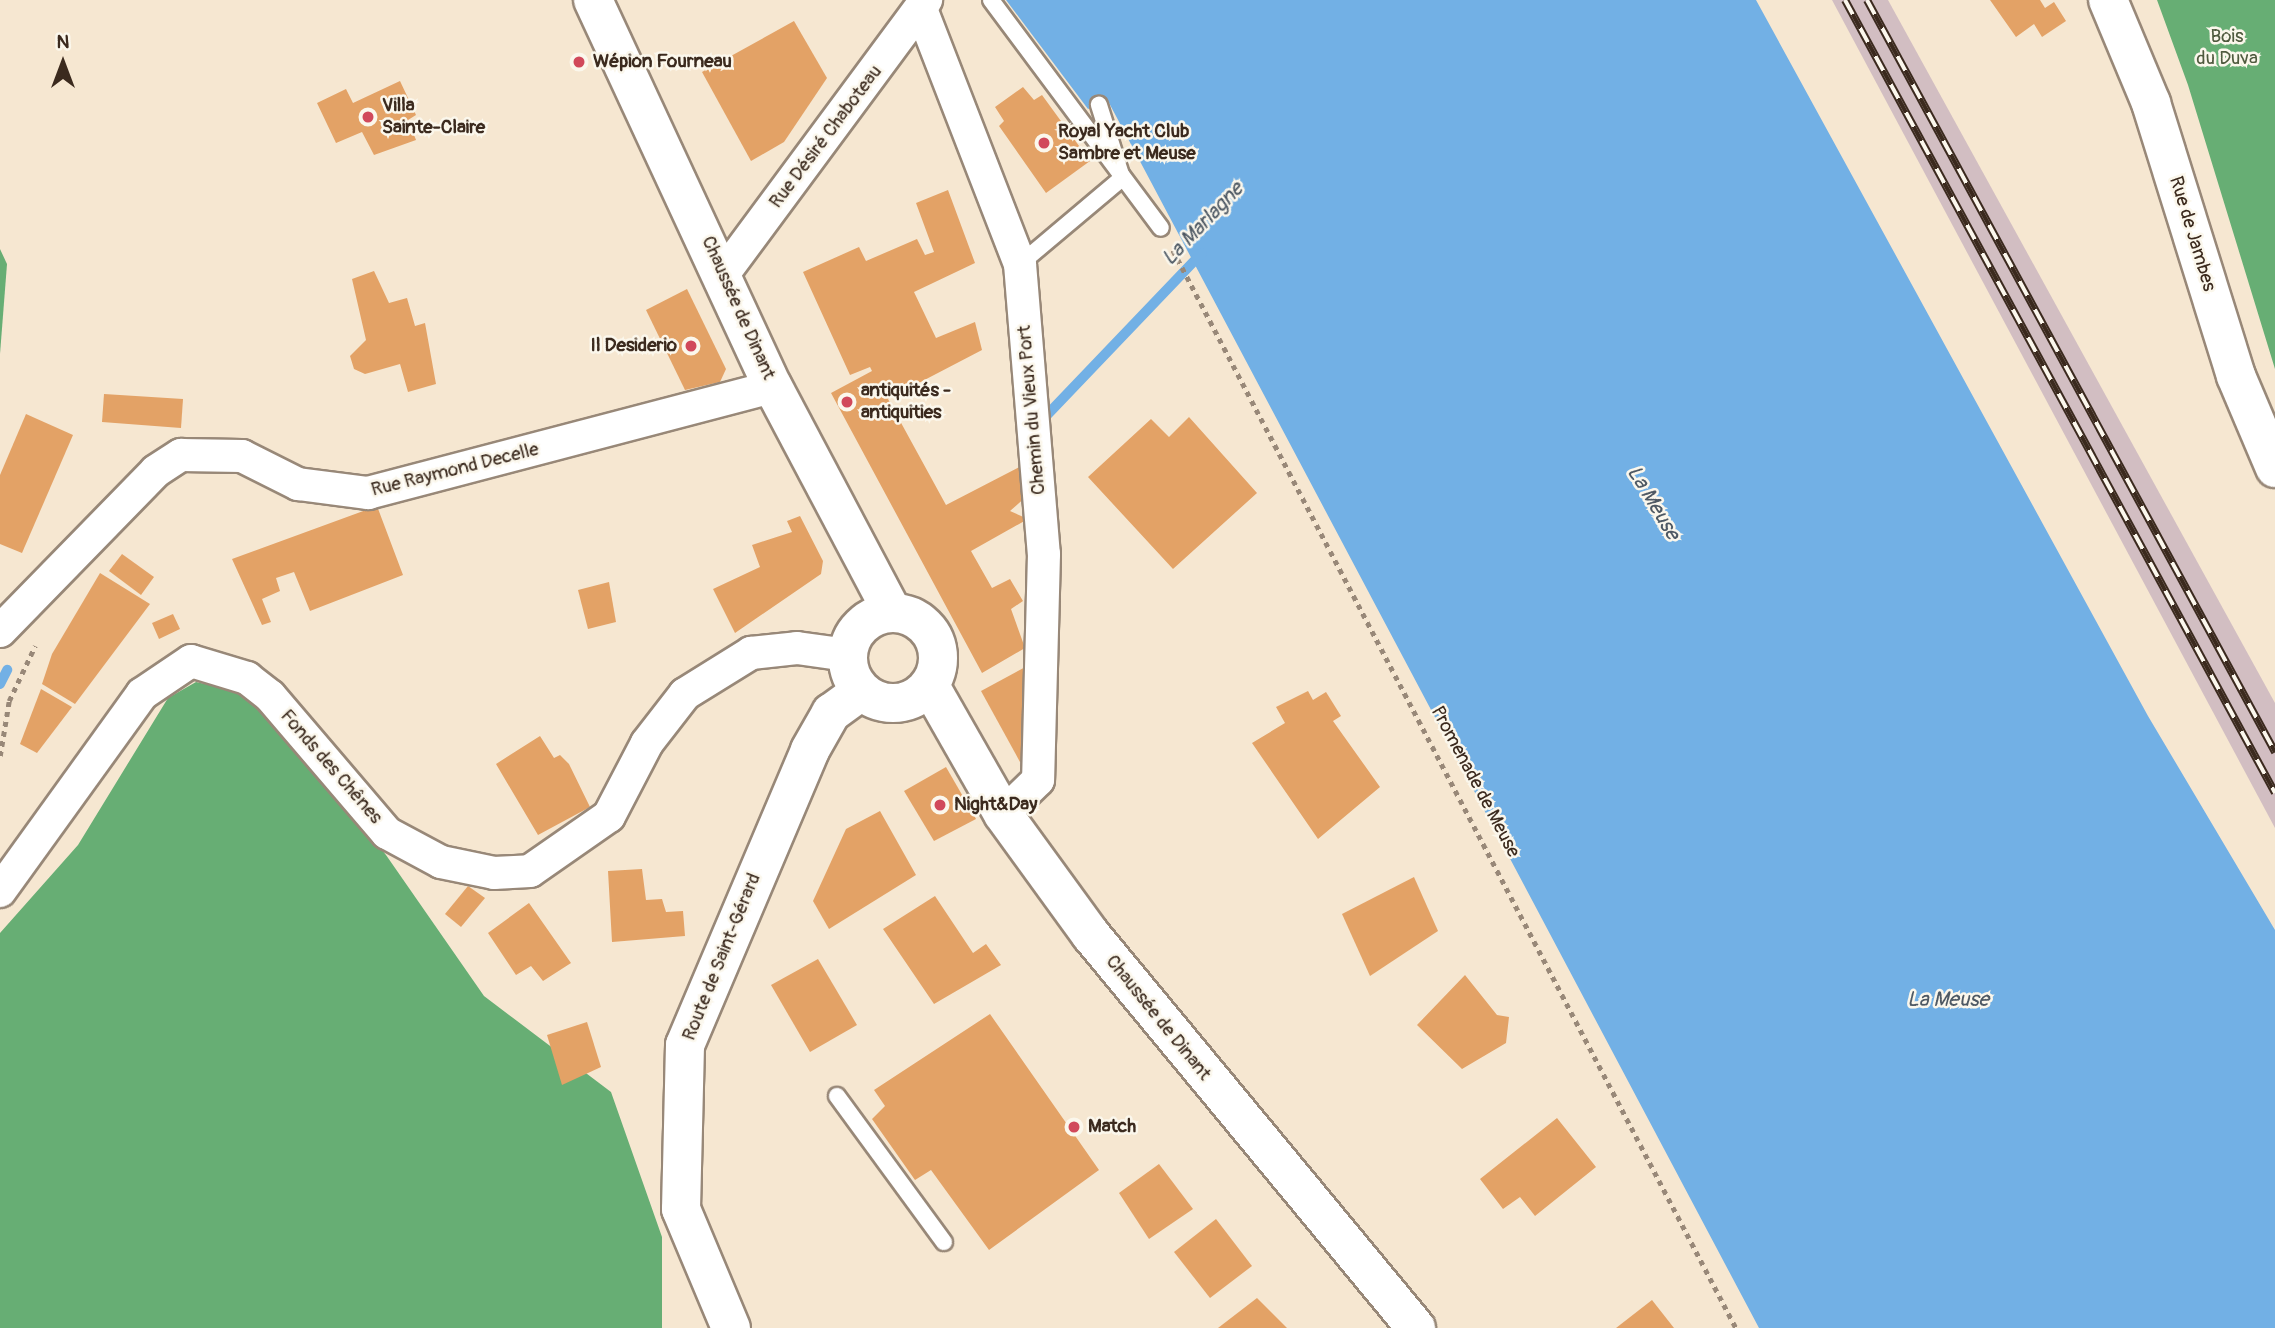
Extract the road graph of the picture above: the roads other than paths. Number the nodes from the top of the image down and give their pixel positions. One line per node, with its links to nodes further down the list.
1 (593, 0): 9 (main road, Chaussée de Dinant)
2 (991, 0): 6 (lane)
3 (2108, 0): 11 (main road, Rue de Jambes)
4 (924, 4): 8 (street, Chemin du Vieux Port); 9 (street, Rue Désiré Chaboteau)
5 (1099, 105): 6 (lane)
6 (1122, 178): 7 (lane); 8 (lane)
7 (1161, 228)
8 (1020, 264): 17 (street, Chemin du Vieux Port)
9 (724, 273): 10 (main road, Chaussée de Dinant)
10 (773, 387): 12 (main road, Chaussée de Dinant); 13 (street, Rue Raymond Decelle)
11 (2275, 468)
12 (892, 612): 14 (main road); 15 (main road)
13 (0, 631)
14 (847, 655): 16 (main road); 18 (street, Fonds des Chênes)
15 (930, 686): 16 (main road); 17 (main road, Chaussée de Dinant)
16 (861, 691): 21 (main road, Route de Saint-Gérard)
17 (1003, 814): 22 (main road, Chaussée de Dinant)
18 (0, 891)
19 (837, 1096): 20 (lane)
20 (944, 1242)
21 (731, 1328)
22 (1416, 1328)

